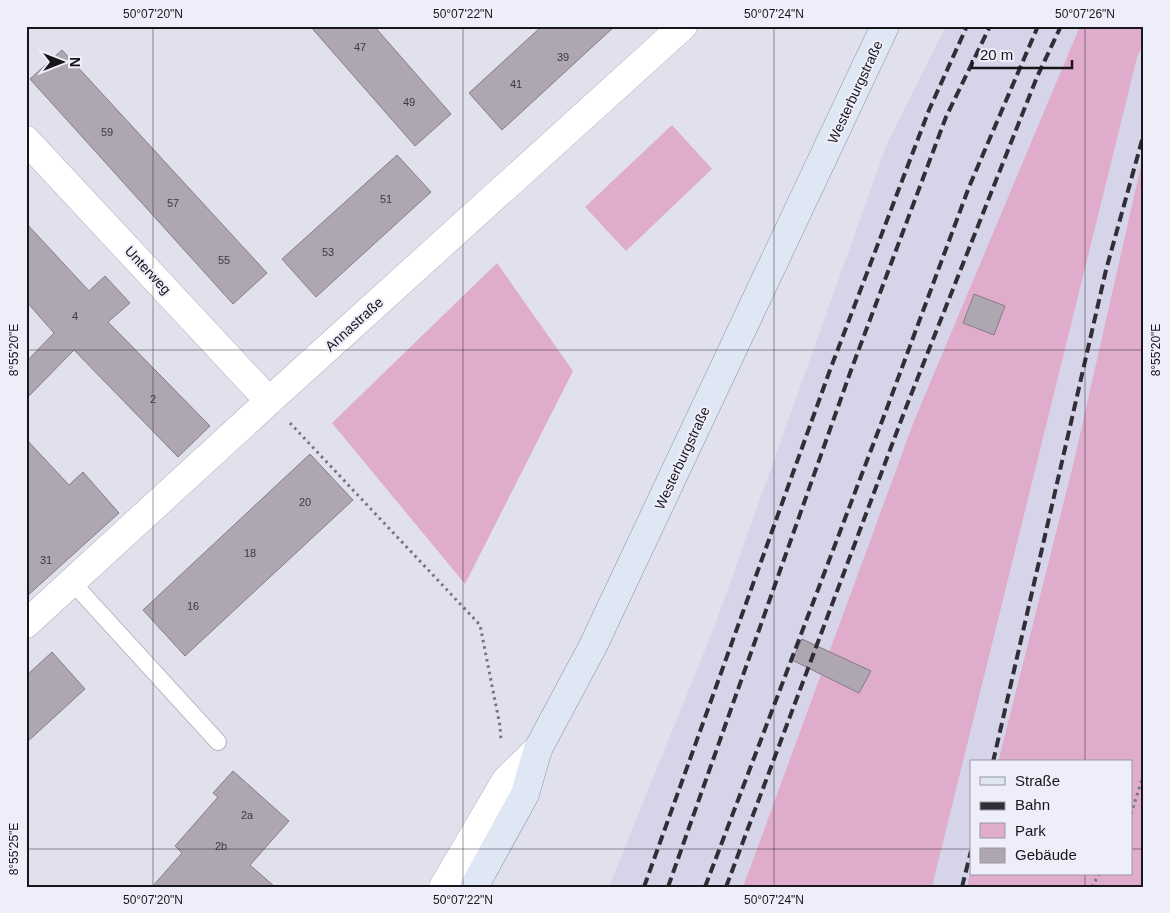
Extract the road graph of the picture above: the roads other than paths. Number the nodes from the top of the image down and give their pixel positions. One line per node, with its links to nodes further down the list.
1 (683, 26): 4 (street, Annastraße)
2 (885, 26): 8 (main road, Westerburgstraße)
3 (26, 140): 4 (street, Unterweg)
4 (269, 401): 5 (street, Annastraße)
5 (72, 582): 6 (street, Annastraße); 7 (lane)
6 (26, 624)
7 (218, 742)
8 (538, 749): 9 (street); 10 (main road, Westerburgstraße)
9 (443, 887)
10 (474, 887)

